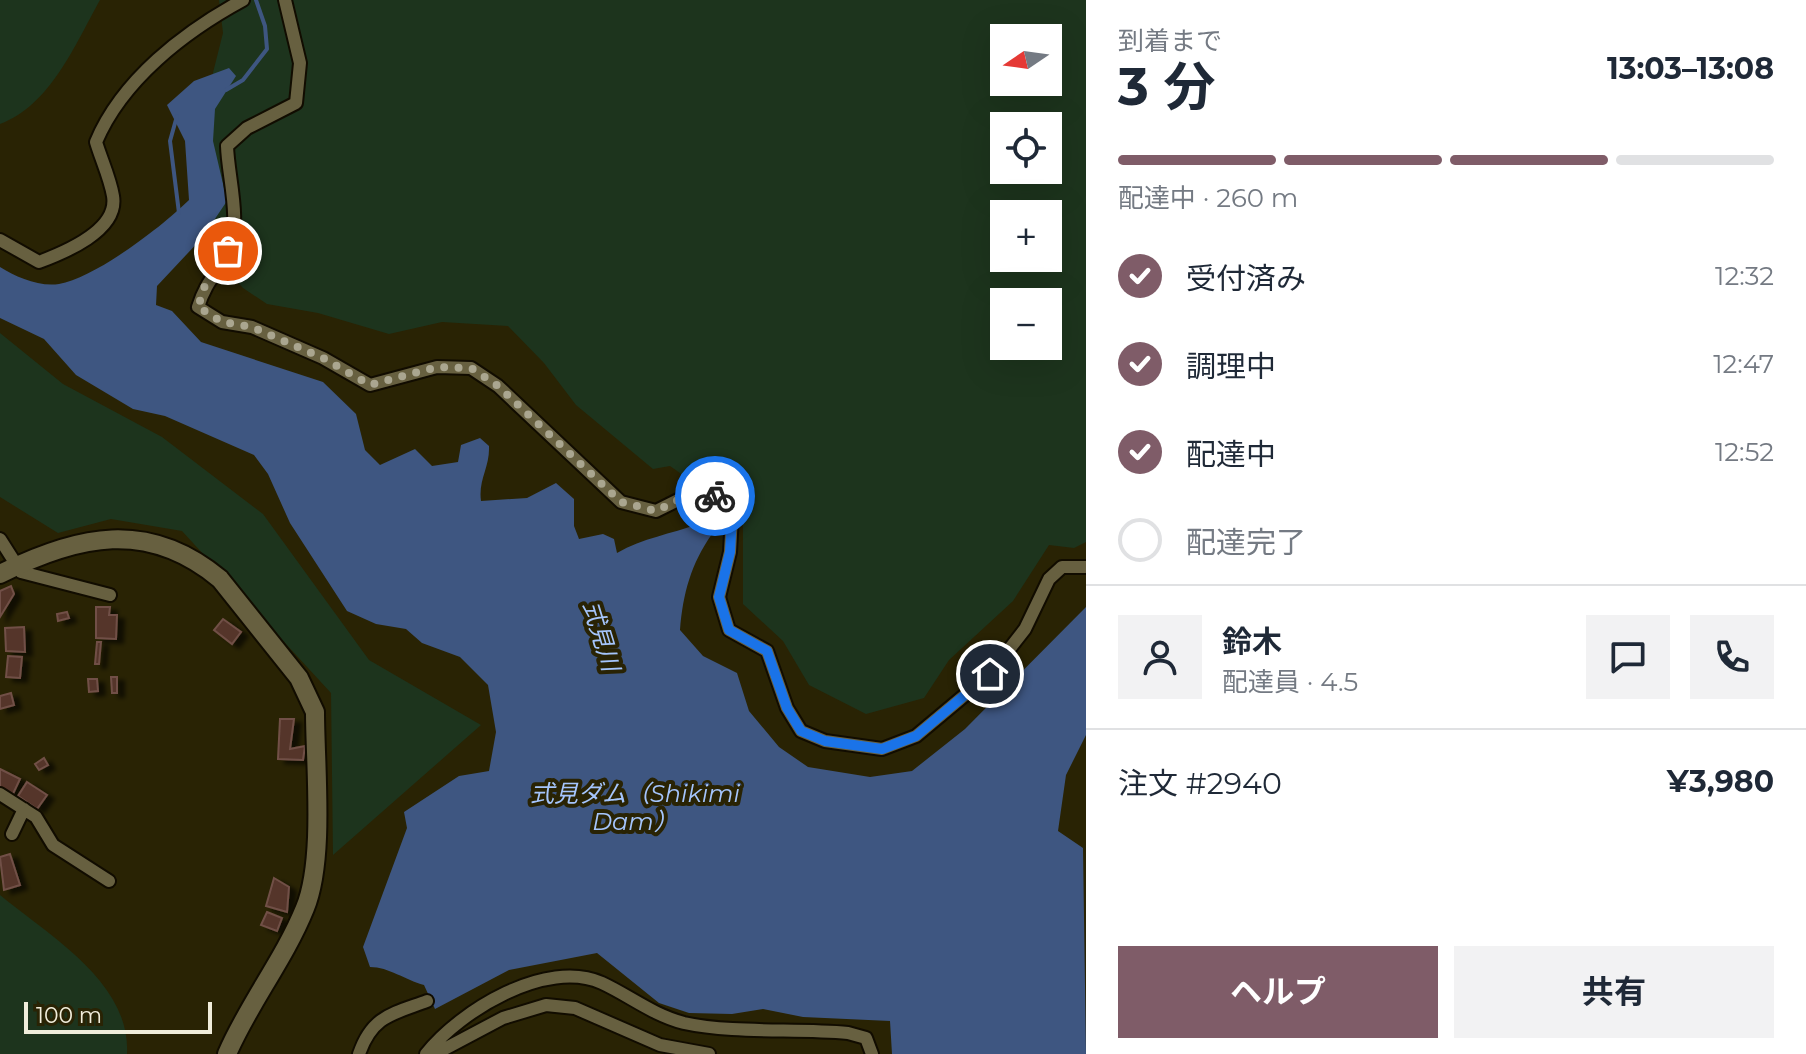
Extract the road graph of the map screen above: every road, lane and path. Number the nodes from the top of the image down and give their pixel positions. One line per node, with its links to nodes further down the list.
1 (243, 0): 3 (street)
2 (285, 0): 5 (street)
3 (0, 240)
4 (0, 539): 6 (street)
5 (1086, 567)
6 (8, 570): 7 (street); 13 (street)
7 (110, 595)
8 (0, 794): 9 (street)
9 (24, 809): 10 (street); 11 (street)
10 (12, 834)
11 (109, 881)
12 (427, 1001): 14 (street)
13 (227, 1054)
14 (359, 1054)
15 (426, 1054): 18 (street)
16 (435, 1054): 17 (street)
17 (709, 1054)
18 (872, 1054)

